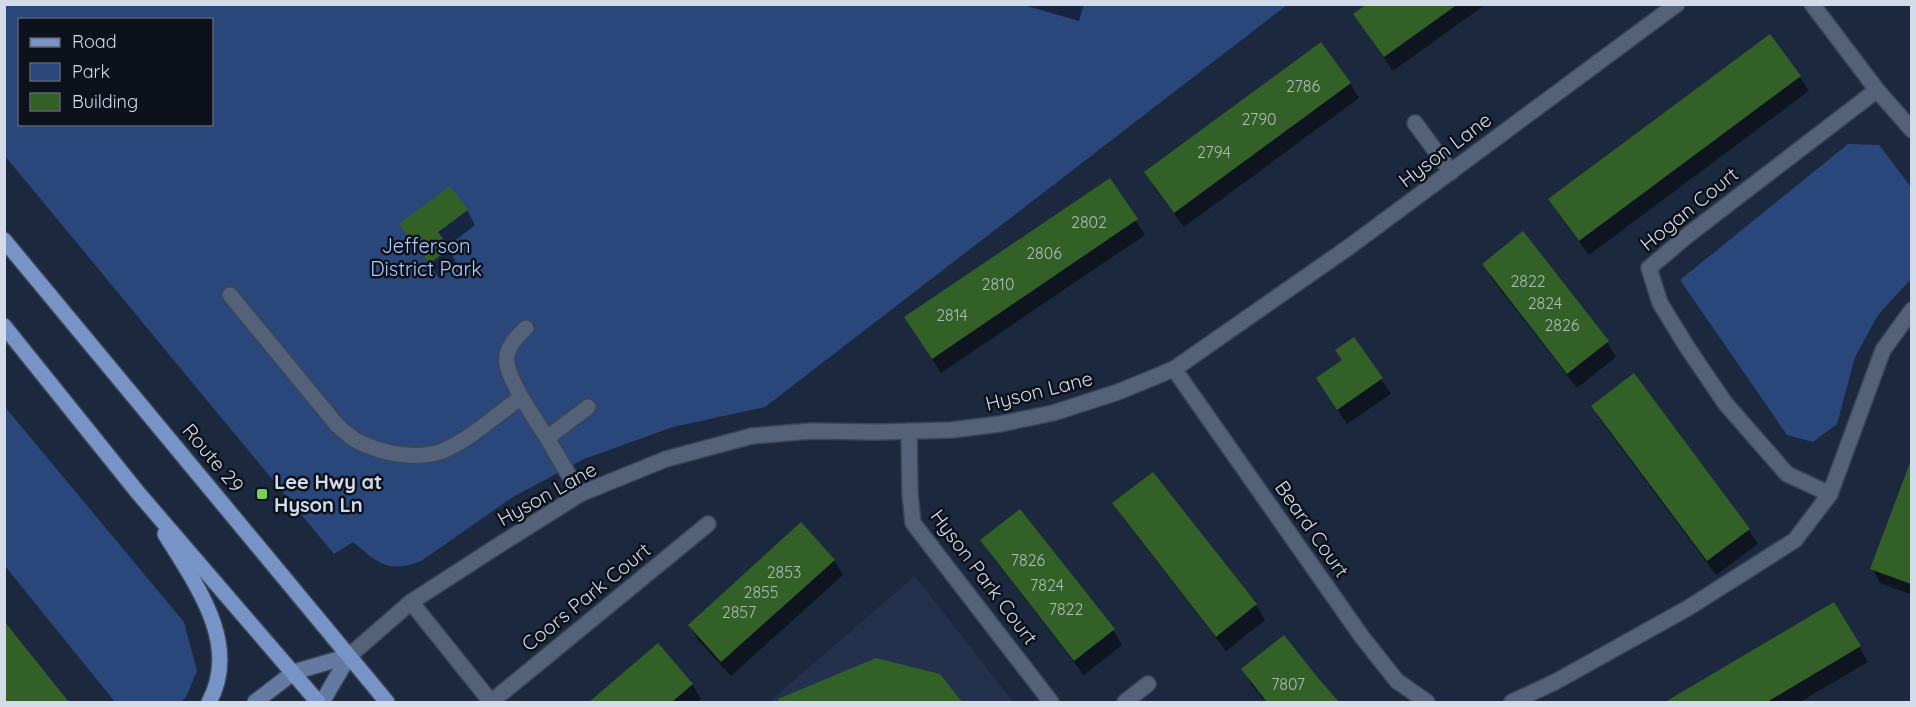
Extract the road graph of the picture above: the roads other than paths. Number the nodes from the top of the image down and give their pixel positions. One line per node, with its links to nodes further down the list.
1 (1677, 4): 6 (street, Hyson Lane)
2 (1812, 4): 3 (street)
3 (1877, 90): 5 (street); 19 (street, Hogan Court)
4 (1415, 123): 6 (street)
5 (1911, 130)
6 (1451, 172): 12 (street, Hyson Lane)
7 (4, 240): 22 (main road, Route 29)
8 (230, 295): 13 (street)
9 (1911, 310): 19 (street)
10 (4, 326): 17 (main road)
11 (526, 328): 13 (street)
12 (1174, 369): 15 (street, Hyson Lane); 32 (street, Beard Court)
13 (520, 397): 16 (street)
14 (588, 407): 16 (street)
15 (909, 431): 18 (street, Hyson Lane); 30 (street, Hyson Park Court)
16 (547, 438): 18 (street)
17 (139, 494): 23 (main road); 25 (main road)
18 (580, 494): 21 (street, Hyson Lane)
19 (1830, 494): 33 (street)
20 (708, 524): 29 (street, Coors Park Court)
21 (411, 602): 22 (street, Hyson Lane); 29 (street)
22 (349, 656): 23 (main road); 27 (main road); 28 (main road, Route 29)
23 (294, 672): 26 (main road); 27 (main road)
24 (1148, 684): 31 (street)
25 (209, 702)
26 (255, 702)
27 (320, 702)
28 (387, 702)
29 (491, 702)
30 (1051, 702)
31 (1125, 702)
32 (1427, 702)
33 (1512, 702)

